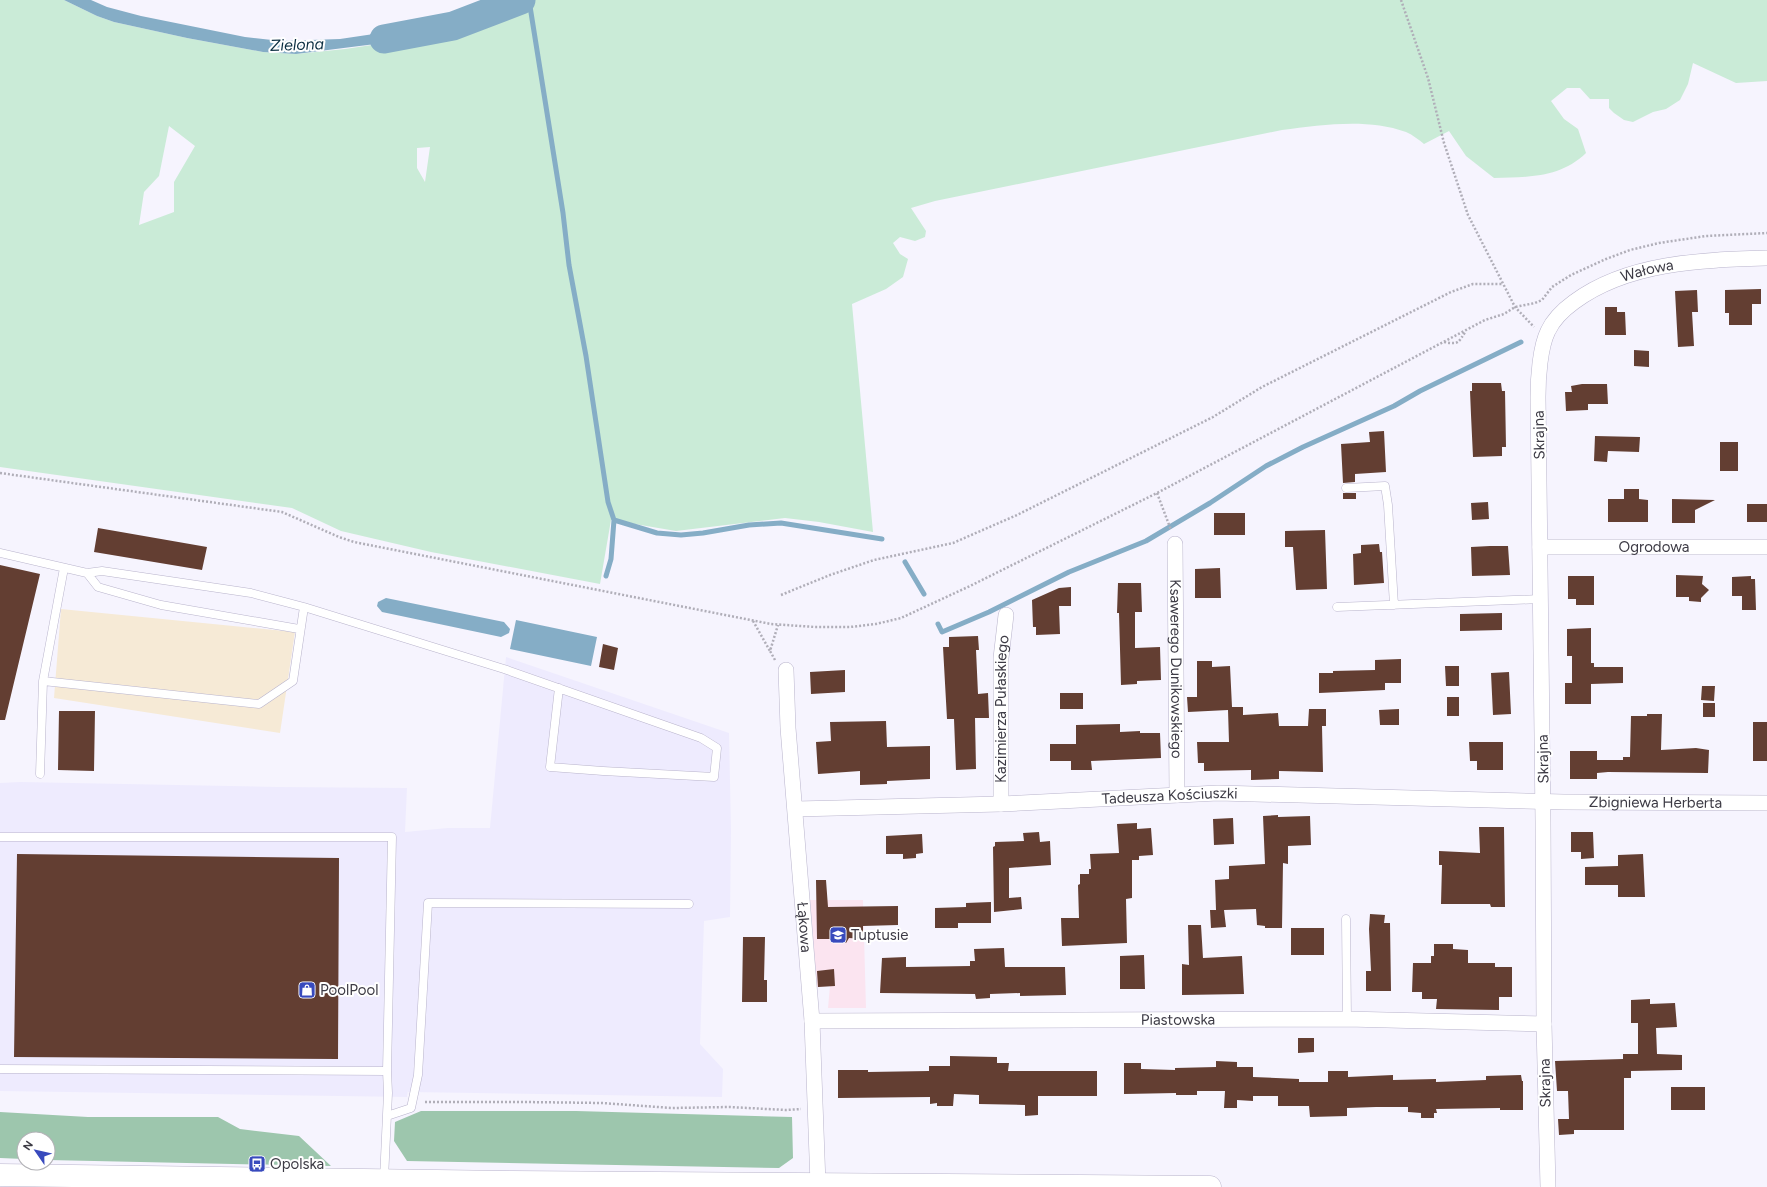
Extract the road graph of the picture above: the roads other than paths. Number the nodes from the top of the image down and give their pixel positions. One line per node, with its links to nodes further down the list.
1 (1767, 258): 2 (street, Wałowa)
2 (1547, 332): 5 (street, Skrajna)
3 (1346, 488): 11 (lane)
4 (1173, 536): 20 (street, Ksawerego Dunikowskiego)
5 (1540, 547): 6 (street, Ogrodowa); 10 (street, Skrajna)
6 (1767, 548)
7 (0, 553): 8 (lane)
8 (64, 568): 9 (lane); 17 (lane)
9 (87, 573): 12 (lane); 15 (lane)
10 (1540, 599): 11 (lane); 21 (street, Skrajna)
11 (1394, 605): 13 (lane)
12 (304, 607): 15 (lane); 18 (lane)
13 (1337, 608)
14 (1006, 615): 23 (street, Kazimierza Pułaskiego)
15 (299, 630): 17 (lane)
16 (786, 670): 24 (street, Łąkowa)
17 (43, 681): 19 (lane)
18 (559, 688): 18 (lane)
19 (40, 774)
20 (1177, 795): 21 (street, Tadeusza Kościuszki); 23 (street, Tadeusza Kościuszki)
21 (1543, 801): 22 (street, Zbigniewa Herberta); 30 (street, Skrajna)
22 (1767, 803)
23 (1001, 804): 24 (street, Tadeusza Kościuszki)
24 (796, 809): 29 (street, Łąkowa)
25 (0, 837): 32 (lane)
26 (689, 904): 33 (lane)
27 (1346, 919): 28 (lane)
28 (1347, 1019): 29 (street, Piastowska); 30 (street, Piastowska)
29 (812, 1021): 36 (street, Łąkowa)
30 (1544, 1024): 38 (street, Skrajna)
31 (0, 1070): 32 (lane)
32 (387, 1070): 33 (lane)
33 (387, 1116): 35 (lane)
34 (0, 1175): 35 (main road)
35 (384, 1180): 36 (main road)
36 (818, 1184): 37 (main road)
37 (1210, 1187)
38 (1548, 1187)

